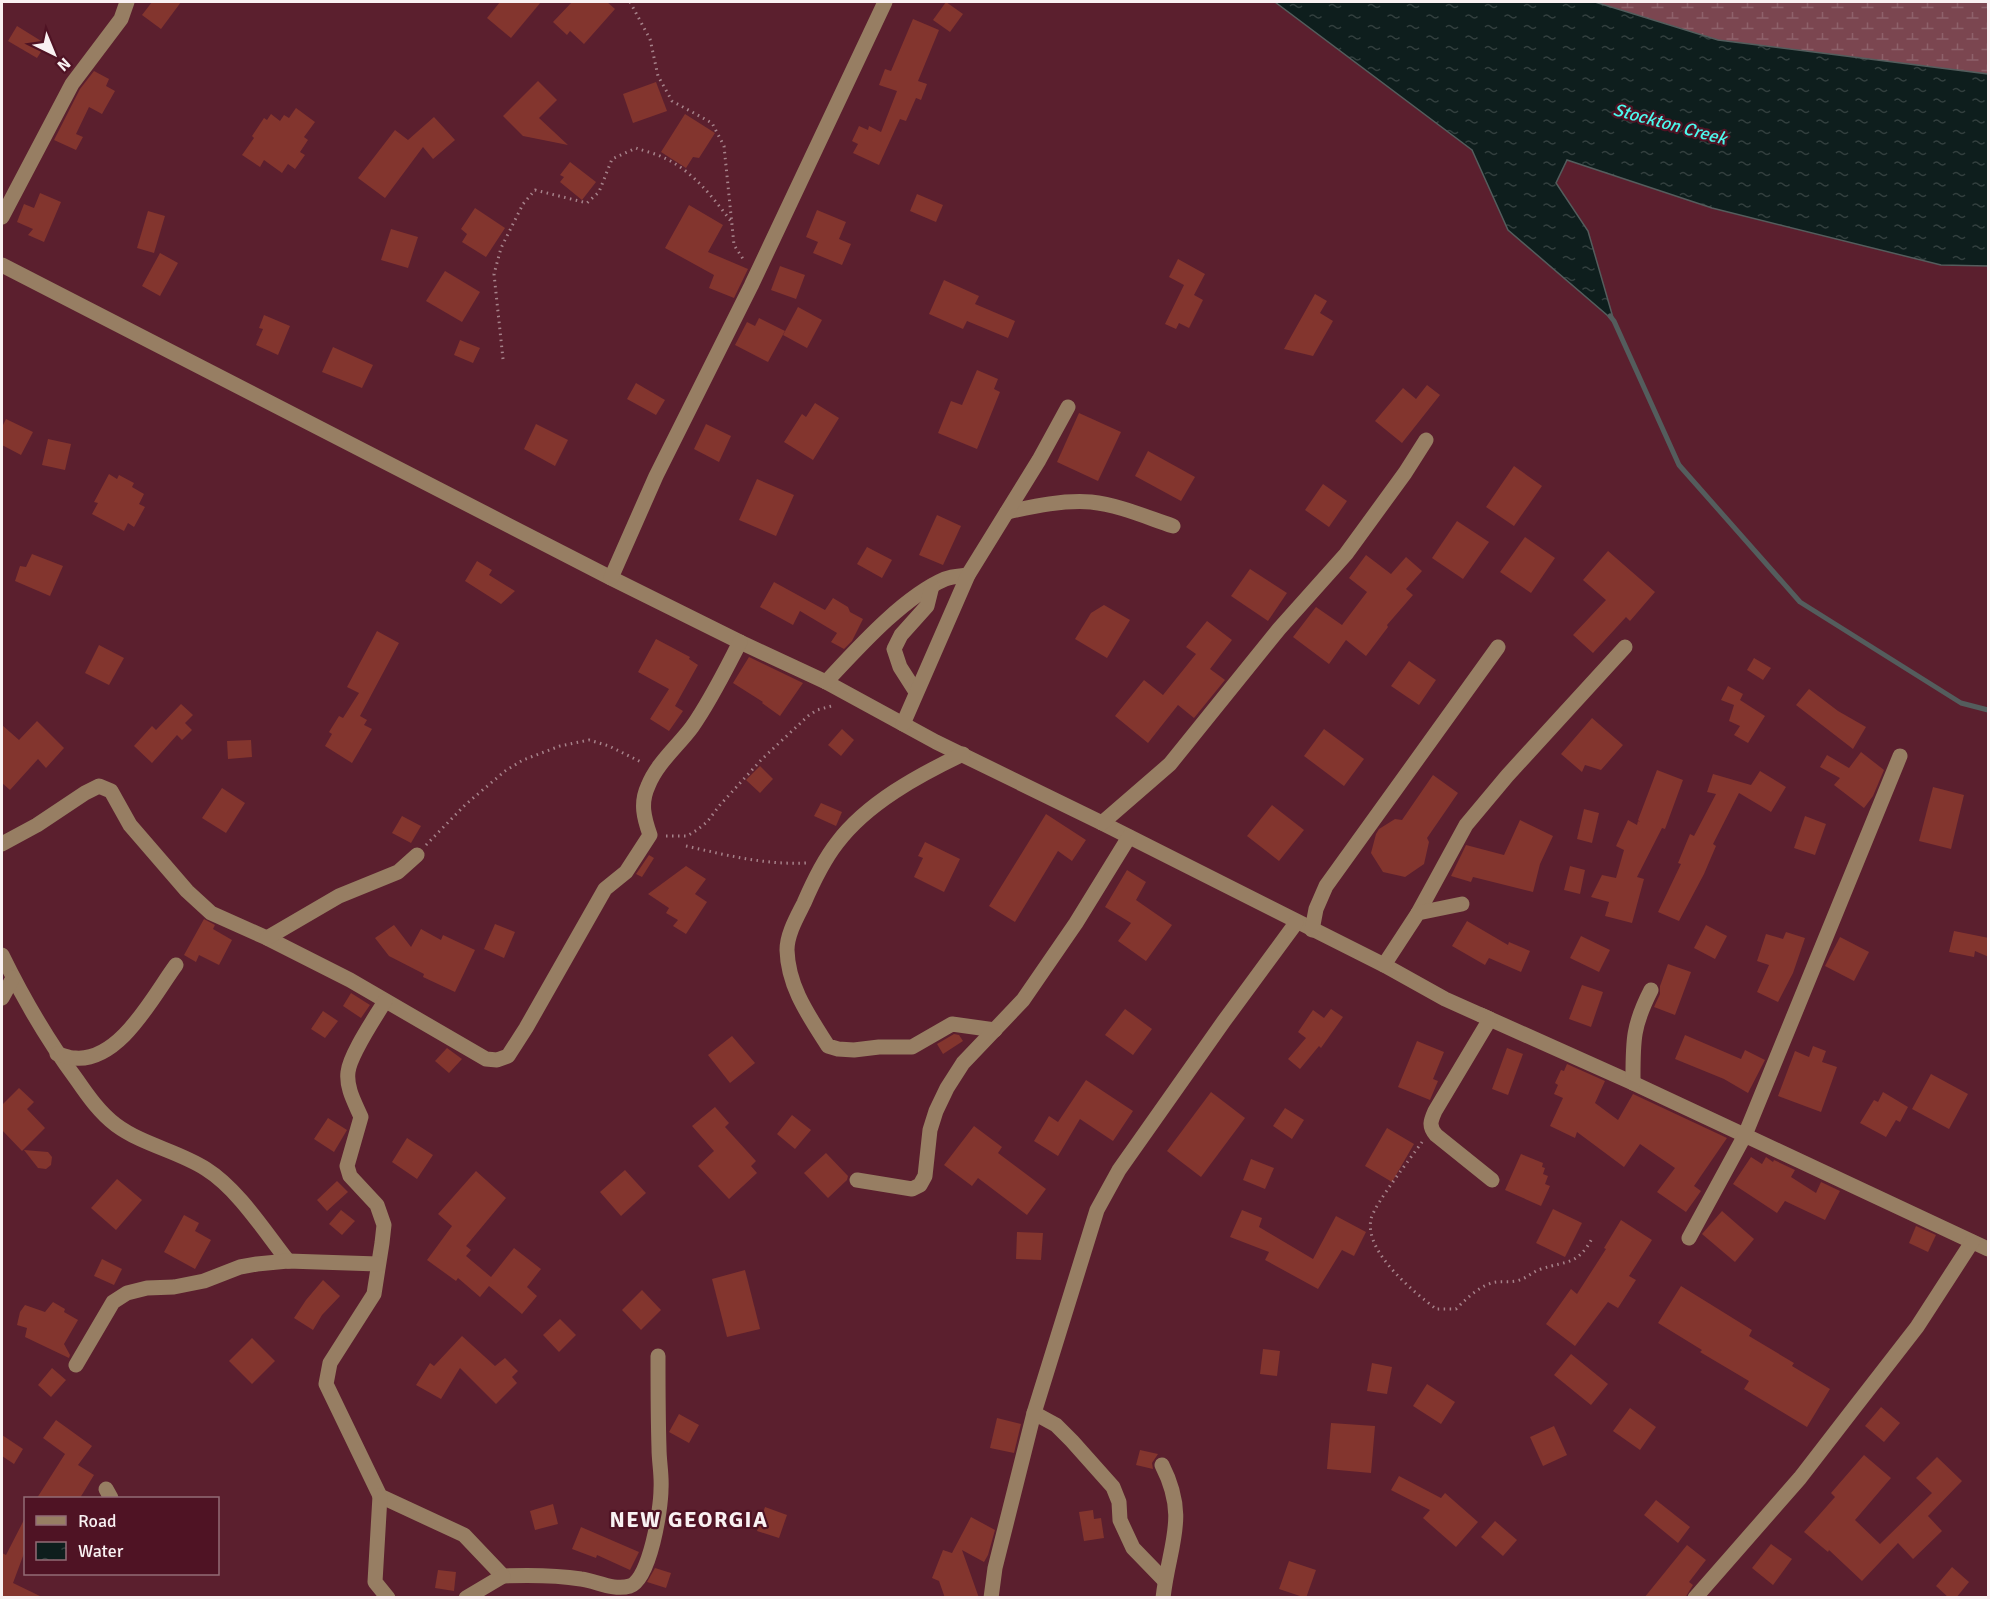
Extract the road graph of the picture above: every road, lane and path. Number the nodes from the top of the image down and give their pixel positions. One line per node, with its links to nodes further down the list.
1 (127, 2): 4 (street)
2 (630, 2): 5 (path)
3 (885, 2): 7 (street)
4 (2, 217)
5 (733, 225): 7 (path); 8 (path)
6 (2, 265): 14 (street)
7 (754, 276): 14 (street)
8 (504, 359)
9 (1068, 407): 11 (street)
10 (1426, 440): 26 (street)
11 (1007, 512): 12 (street); 13 (street)
12 (1173, 526)
13 (968, 575): 15 (street); 20 (street)
14 (611, 578): 16 (street)
15 (932, 586): 19 (street); 20 (street)
16 (740, 642): 19 (street); 25 (street)
17 (1498, 647): 36 (street)
18 (1625, 647): 34 (street)
19 (826, 682): 22 (street)
20 (916, 692): 22 (street)
21 (837, 705): 27 (path)
22 (903, 724): 23 (street)
23 (963, 754): 26 (street); 32 (street)
24 (1900, 756): 50 (street)
25 (657, 769): 27 (street); 31 (path)
26 (1102, 823): 28 (street)
27 (650, 835): 45 (street)
28 (1129, 837): 35 (street); 46 (street)
29 (2, 844): 37 (street)
30 (686, 846): 32 (path)
31 (417, 855): 37 (street)
32 (825, 860): 46 (street)
33 (1462, 904): 34 (street)
34 (1418, 913): 40 (street)
35 (1296, 922): 36 (street); 61 (street)
36 (1312, 930): 40 (street)
37 (267, 938): 45 (street)
38 (2, 955): 41 (street)
39 (176, 965): 47 (street)
40 (1384, 965): 44 (street)
41 (13, 978): 43 (street); 47 (street)
42 (1651, 990): 48 (street)
43 (2, 998)
44 (1445, 999): 48 (street); 49 (street)
45 (385, 1001): 58 (street)
46 (995, 1030): 51 (street)
47 (57, 1054): 57 (street)
48 (1633, 1083): 50 (street)
49 (1431, 1129): 52 (street); 53 (path)
50 (1744, 1135): 54 (street); 55 (street)
51 (858, 1180)
52 (1492, 1180)
53 (1593, 1237)
54 (1689, 1238)
55 (1972, 1242): 56 (street); 70 (street)
56 (1989, 1249)
57 (288, 1261): 58 (street); 60 (street)
58 (378, 1264): 63 (street)
59 (658, 1356): 64 (street)
60 (76, 1365)
61 (1034, 1413): 65 (street); 68 (street)
62 (1162, 1465): 65 (street)
63 (380, 1496): 64 (street); 66 (street)
64 (503, 1576): 67 (street)
65 (1165, 1581): 69 (street)
66 (379, 1594)
67 (466, 1598)
68 (991, 1598)
69 (1163, 1598)
70 (1695, 1598)

